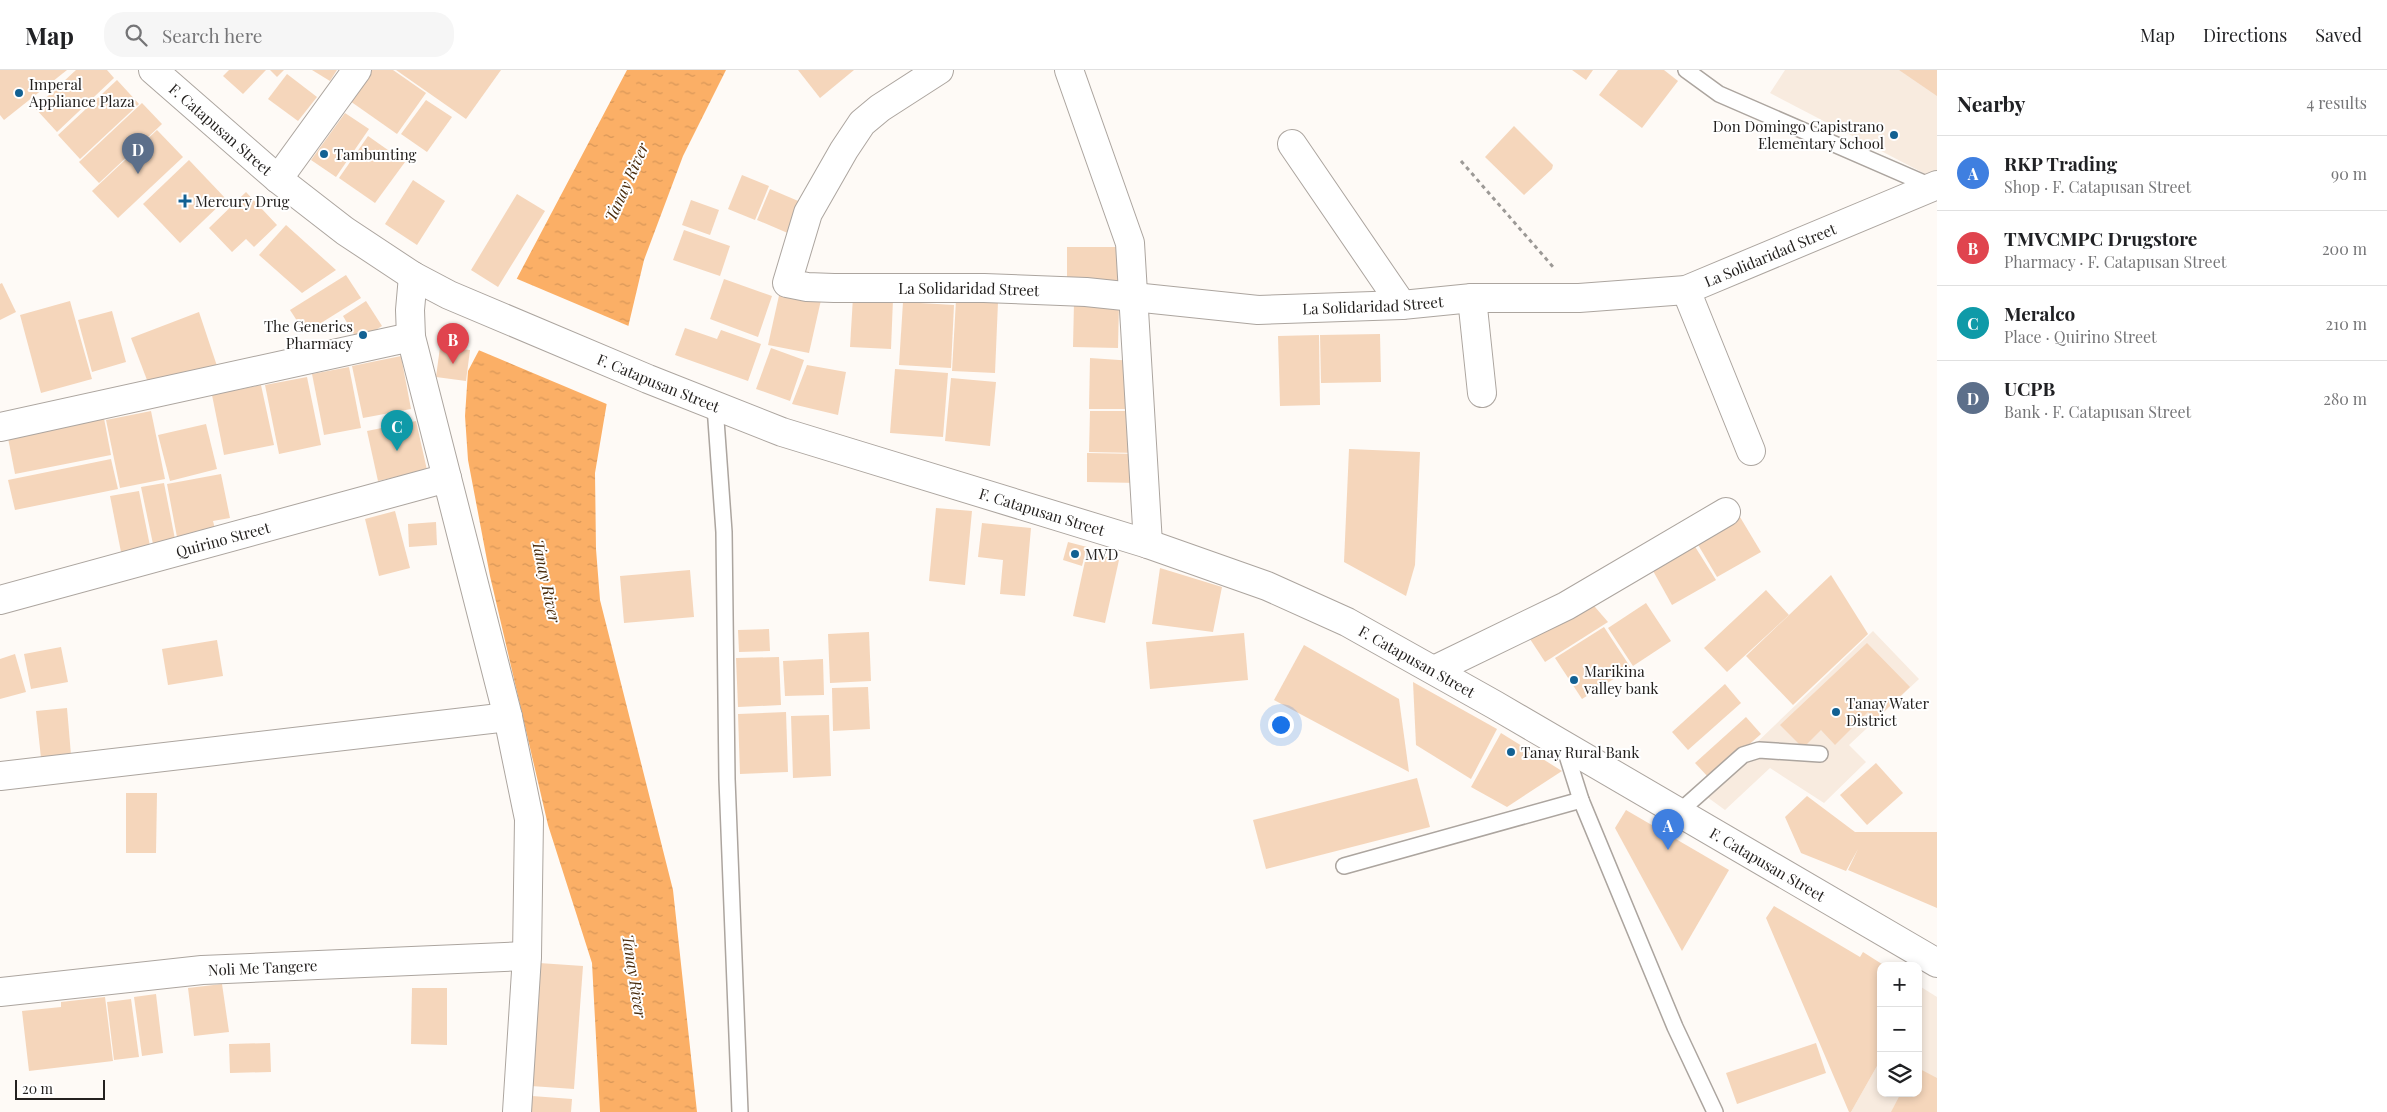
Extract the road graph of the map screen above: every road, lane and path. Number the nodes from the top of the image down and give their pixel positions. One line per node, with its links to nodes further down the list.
1 (153, 70): 8 (street, F. Catapusan Street)
2 (357, 70): 8 (street)
3 (939, 70): 12 (street, La Solidaridad Street)
4 (1069, 70): 12 (street)
5 (1686, 70): 9 (lane)
6 (1292, 144): 15 (street)
7 (1461, 161): 14 (path)
8 (278, 179): 10 (street, F. Catapusan Street)
9 (1935, 186): 11 (street, La Solidaridad Street)
10 (413, 276): 16 (street); 18 (street, F. Catapusan Street)
11 (1686, 290): 14 (street, La Solidaridad Street); 20 (street)
12 (1132, 297): 15 (street, La Solidaridad Street); 23 (street)
13 (1472, 298): 14 (street, La Solidaridad Street); 15 (street, La Solidaridad Street); 17 (street)
14 (1579, 298)
15 (1402, 305)
16 (411, 337): 19 (street); 21 (street)
17 (1482, 393)
18 (715, 406): 23 (street, F. Catapusan Street); 37 (lane)
19 (0, 427)
20 (1751, 451)
21 (447, 478): 24 (street, Quirino Street); 26 (street)
22 (1726, 512): 25 (street)
23 (1148, 544): 25 (street, F. Catapusan Street)
24 (0, 600)
25 (1434, 670): 27 (street, F. Catapusan Street)
26 (508, 717): 29 (street); 33 (street)
27 (1564, 746): 30 (lane); 31 (street, F. Catapusan Street)
28 (1820, 754): 31 (lane)
29 (0, 776)
30 (1580, 800): 32 (lane); 38 (lane)
31 (1679, 812): 34 (street, F. Catapusan Street)
32 (1344, 866)
33 (527, 956): 35 (street, Noli Me Tangere); 36 (street)
34 (1937, 962)
35 (0, 992)
36 (518, 1112)
37 (740, 1112)
38 (1715, 1112)

